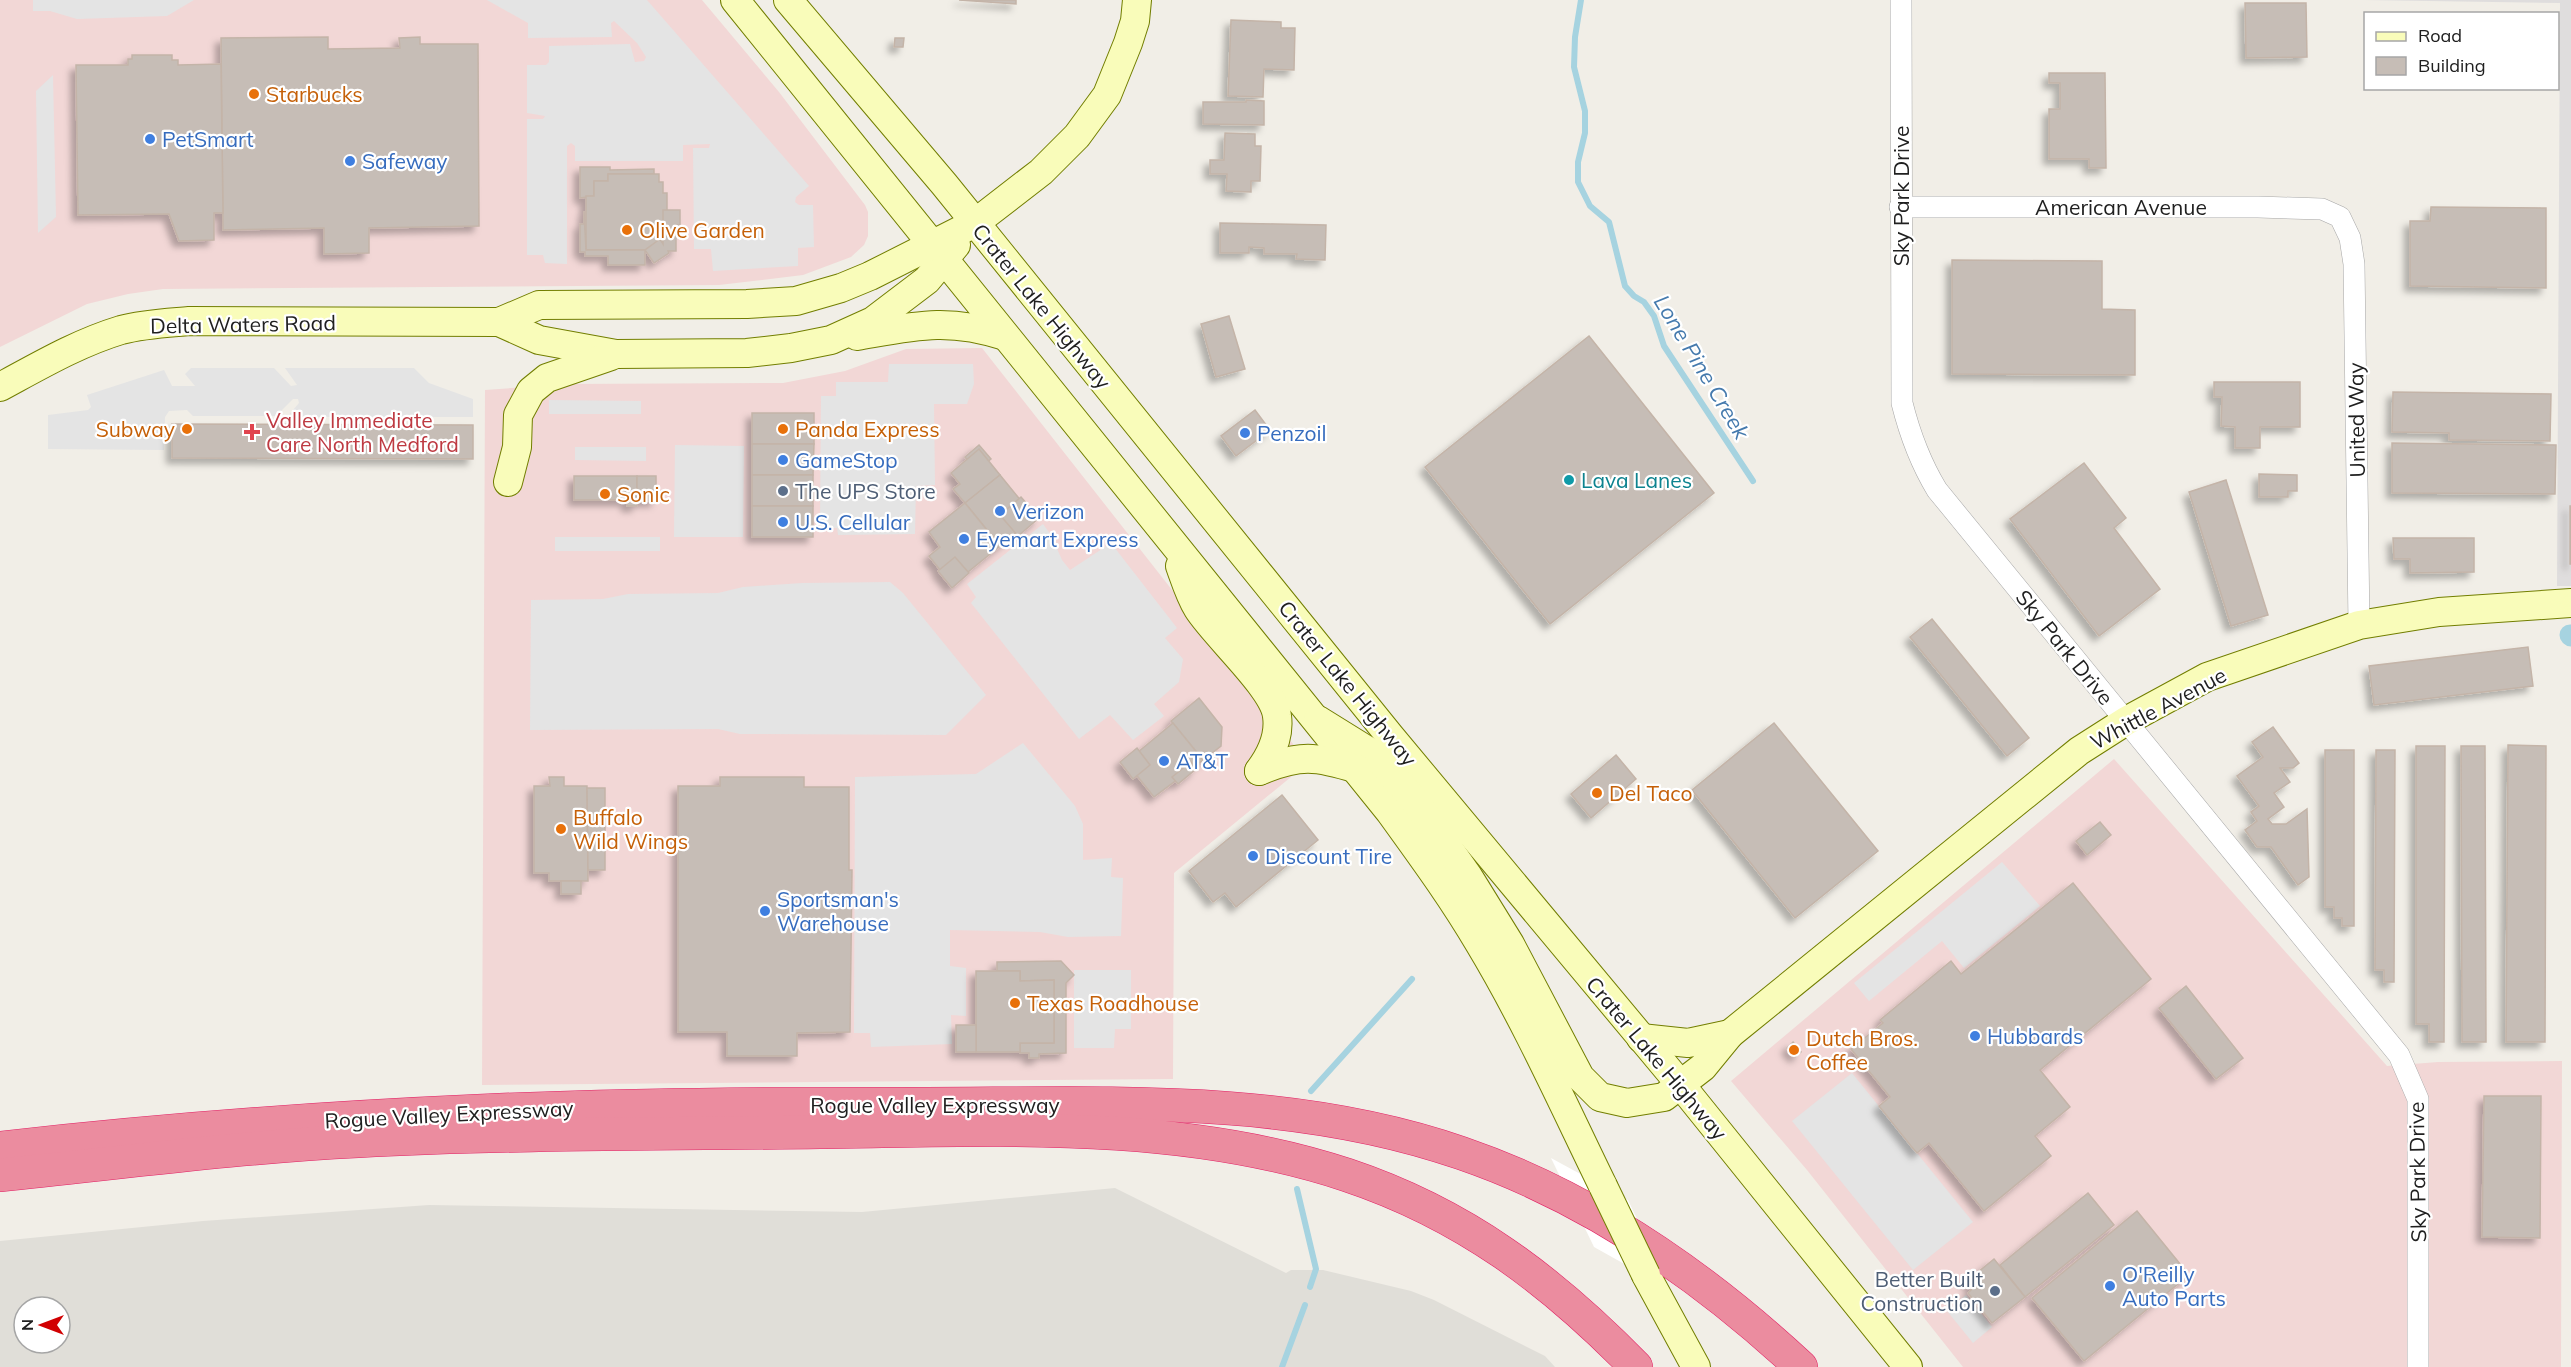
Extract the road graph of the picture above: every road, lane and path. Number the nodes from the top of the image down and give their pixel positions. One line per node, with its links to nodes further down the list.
1 (735, 0): 8 (main road)
2 (788, 0): 7 (main road, Crater Lake Highway)
3 (1137, 0): 7 (main road, Delta Waters Road)
4 (1900, 0): 5 (street, Sky Park Drive)
5 (1900, 207): 6 (street, American Avenue); 19 (street, Sky Park Drive)
6 (2340, 217): 17 (street, United Way)
7 (975, 223): 8 (main road, Delta Waters Road); 22 (main road, Crater Lake Highway)
8 (937, 252): 9 (main road, Delta Waters Road); 10 (main road); 11 (main road, Delta Waters Road)
9 (499, 322): 12 (main road, Delta Waters Road); 13 (main road, Delta Waters Road)
10 (1005, 336): 11 (main road); 15 (main road)
11 (831, 340): 12 (main road, Delta Waters Road)
12 (616, 354): 14 (main road)
13 (0, 387)
14 (508, 482)
15 (1166, 534): 18 (main road); 20 (main road)
16 (2571, 603): 17 (main road, Whittle Avenue)
17 (2359, 625): 19 (main road, Whittle Avenue)
18 (1318, 720): 20 (main road); 23 (main road, Whittle Avenue)
19 (2126, 721): 21 (main road, Whittle Avenue); 30 (street, Sky Park Drive)
20 (1357, 769): 27 (main road, bridge)
21 (1730, 1034): 22 (main road); 23 (main road, Whittle Avenue)
22 (1641, 1038): 23 (main road, Crater Lake Highway)
23 (1680, 1084): 29 (main road, Crater Lake Highway)
24 (0, 1148): 28 (highway, Rogue Valley Expressway)
25 (0, 1175): 26 (highway, Rogue Valley Expressway)
26 (1636, 1367)
27 (1696, 1367)
28 (1801, 1367)
29 (1908, 1367)
30 (2418, 1367)

